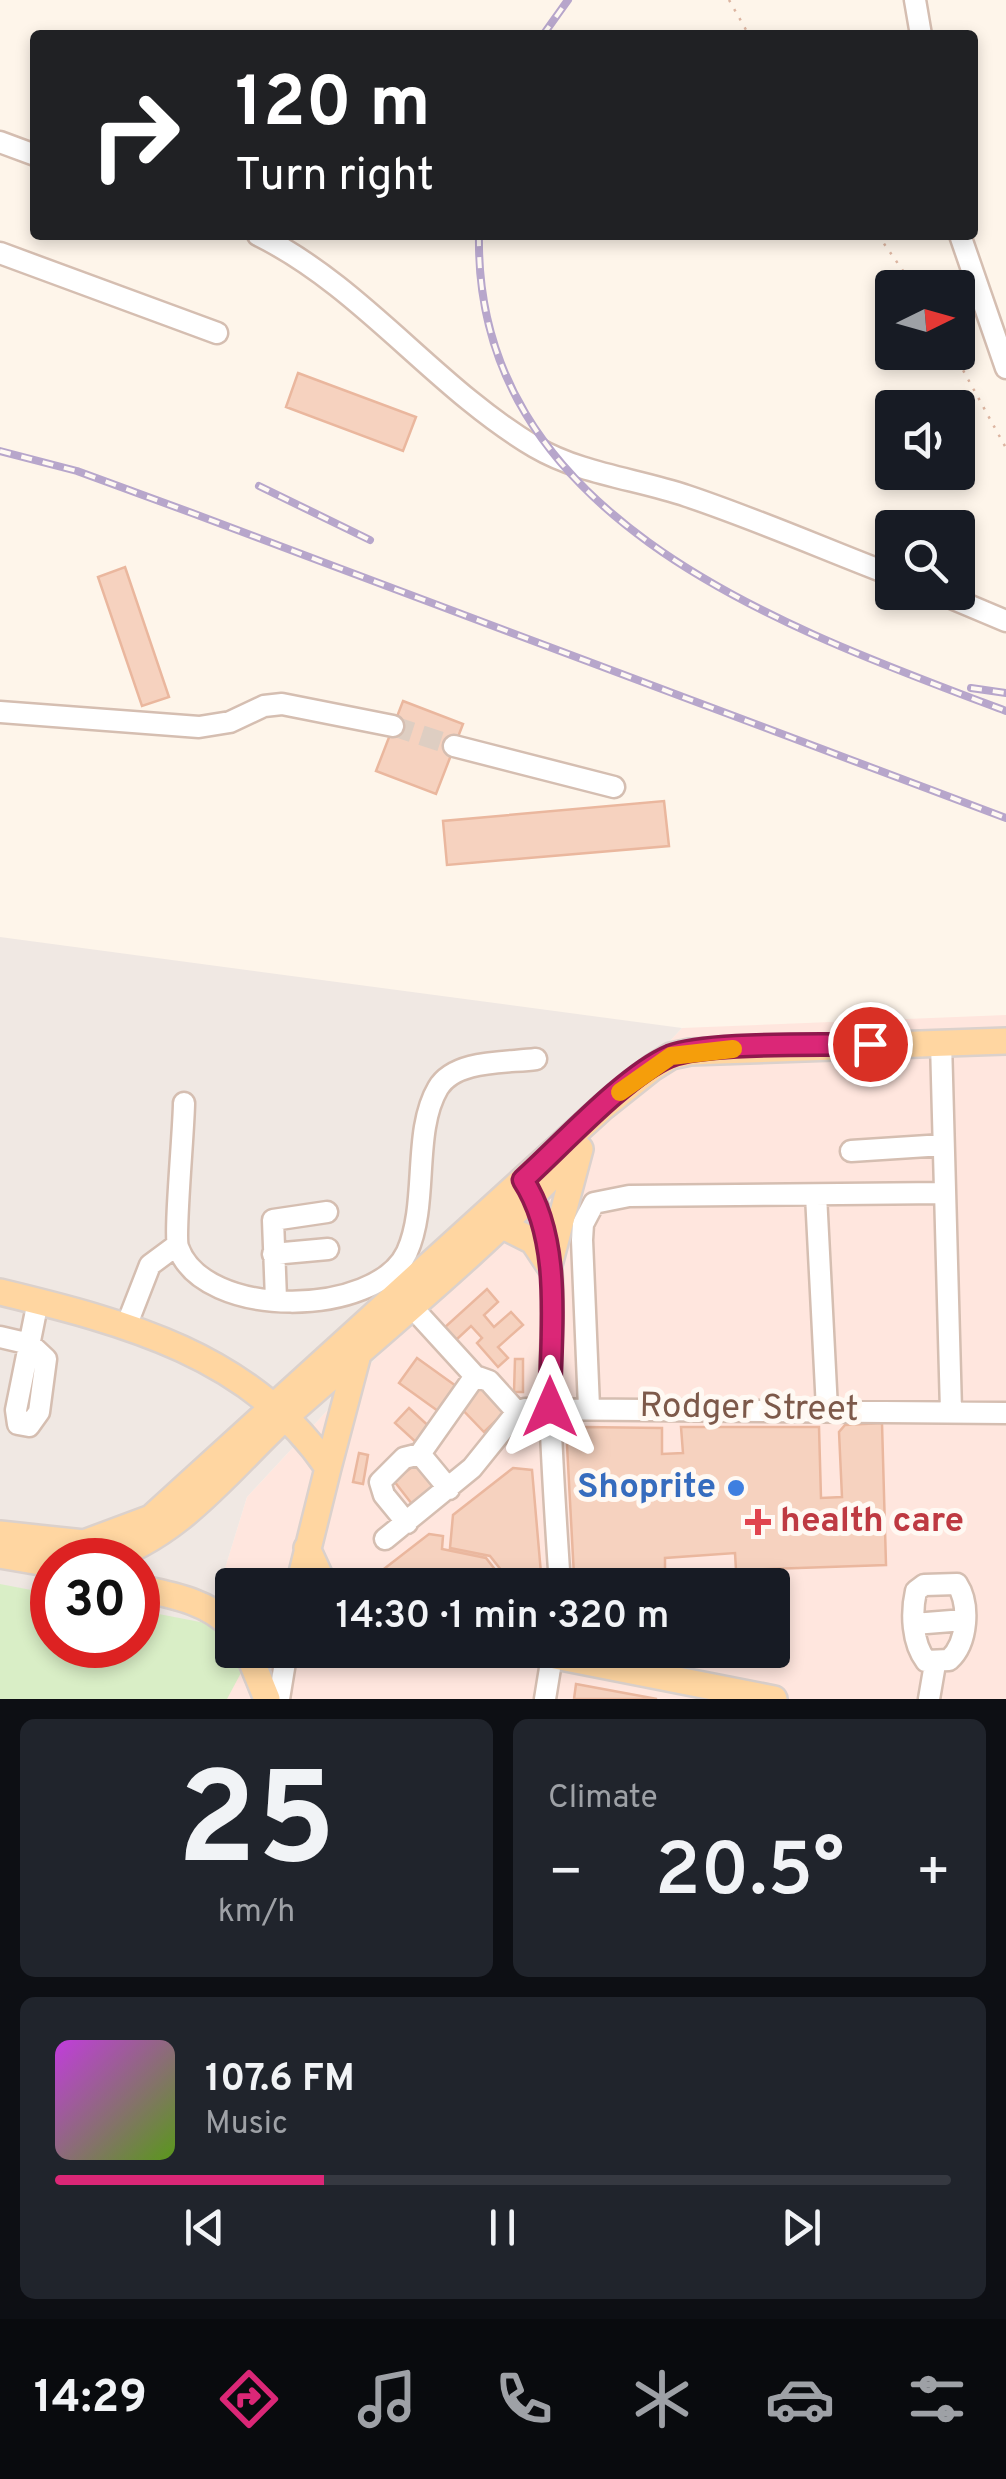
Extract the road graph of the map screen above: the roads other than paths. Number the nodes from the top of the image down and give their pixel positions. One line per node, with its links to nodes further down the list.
1 (915, 0): 2 (street)
2 (920, 30)
3 (0, 142): 4 (street)
4 (30, 153)
5 (267, 240): 10 (street)
6 (962, 240): 9 (street)
7 (0, 254): 8 (street)
8 (217, 333)
9 (1006, 368)
10 (875, 569)
11 (975, 608): 12 (street)
12 (1006, 621)
13 (0, 712): 14 (street)
14 (393, 726)
15 (454, 746): 16 (street)
16 (614, 788)
17 (1006, 1041): 18 (main road)
18 (941, 1042): 20 (main road); 22 (street)
19 (536, 1059): 35 (street)
20 (630, 1085): 23 (main road); 25 (main road)
21 (184, 1104): 30 (street)
22 (943, 1145): 24 (street); 26 (street)
23 (581, 1146): 25 (main road); 33 (main road)
24 (851, 1151)
25 (528, 1188): 29 (main road); 33 (street); 45 (main road)
26 (944, 1193): 27 (street); 46 (street)
27 (816, 1196): 43 (street); 44 (street)
28 (327, 1212): 32 (street)
29 (503, 1226): 33 (main road); 37 (main road)
30 (177, 1245): 35 (street); 38 (street)
31 (328, 1249): 32 (street)
32 (272, 1254): 35 (street)
33 (549, 1265): 42 (street)
34 (0, 1292): 36 (main road)
35 (276, 1299)
36 (38, 1301): 38 (main road); 39 (street)
37 (411, 1306): 40 (main road); 41 (street)
38 (127, 1324): 45 (main road)
39 (0, 1337)
40 (358, 1353): 45 (main road); 50 (main road)
41 (475, 1376): 47 (street); 49 (street)
42 (550, 1407): 43 (street, Rodger Street); 47 (street, Rodger Street); 61 (street)
43 (589, 1407): 44 (street, Rodger Street)
44 (827, 1409): 46 (street, Rodger Street)
45 (282, 1410): 50 (main road); 53 (main road); 54 (main road)
46 (951, 1411): 48 (street, Rodger Street)
47 (517, 1412): 51 (street)
48 (1006, 1413)
49 (420, 1454): 51 (street); 52 (street)
50 (328, 1468): 56 (main road)
51 (449, 1489): 52 (street)
52 (407, 1522): 55 (street)
53 (0, 1534)
54 (150, 1538)
55 (384, 1539)
56 (308, 1548): 59 (main road); 60 (main road)
57 (0, 1555): 58 (main road)
58 (30, 1560)
59 (303, 1568)
60 (317, 1568)
61 (559, 1568)
62 (160, 1595): 63 (main road)
63 (215, 1612)
64 (964, 1620): 65 (street); 65 (street); 66 (street)
65 (914, 1624): 66 (street)
66 (935, 1664): 77 (street)
67 (254, 1668): 73 (main road)
68 (284, 1668): 74 (street)
69 (550, 1668): 75 (street)
70 (619, 1668): 72 (main road)
71 (670, 1668): 72 (street)
72 (669, 1680): 76 (main road)
73 (266, 1699)
74 (279, 1699)
75 (544, 1699)
76 (774, 1699)
77 (929, 1699)

